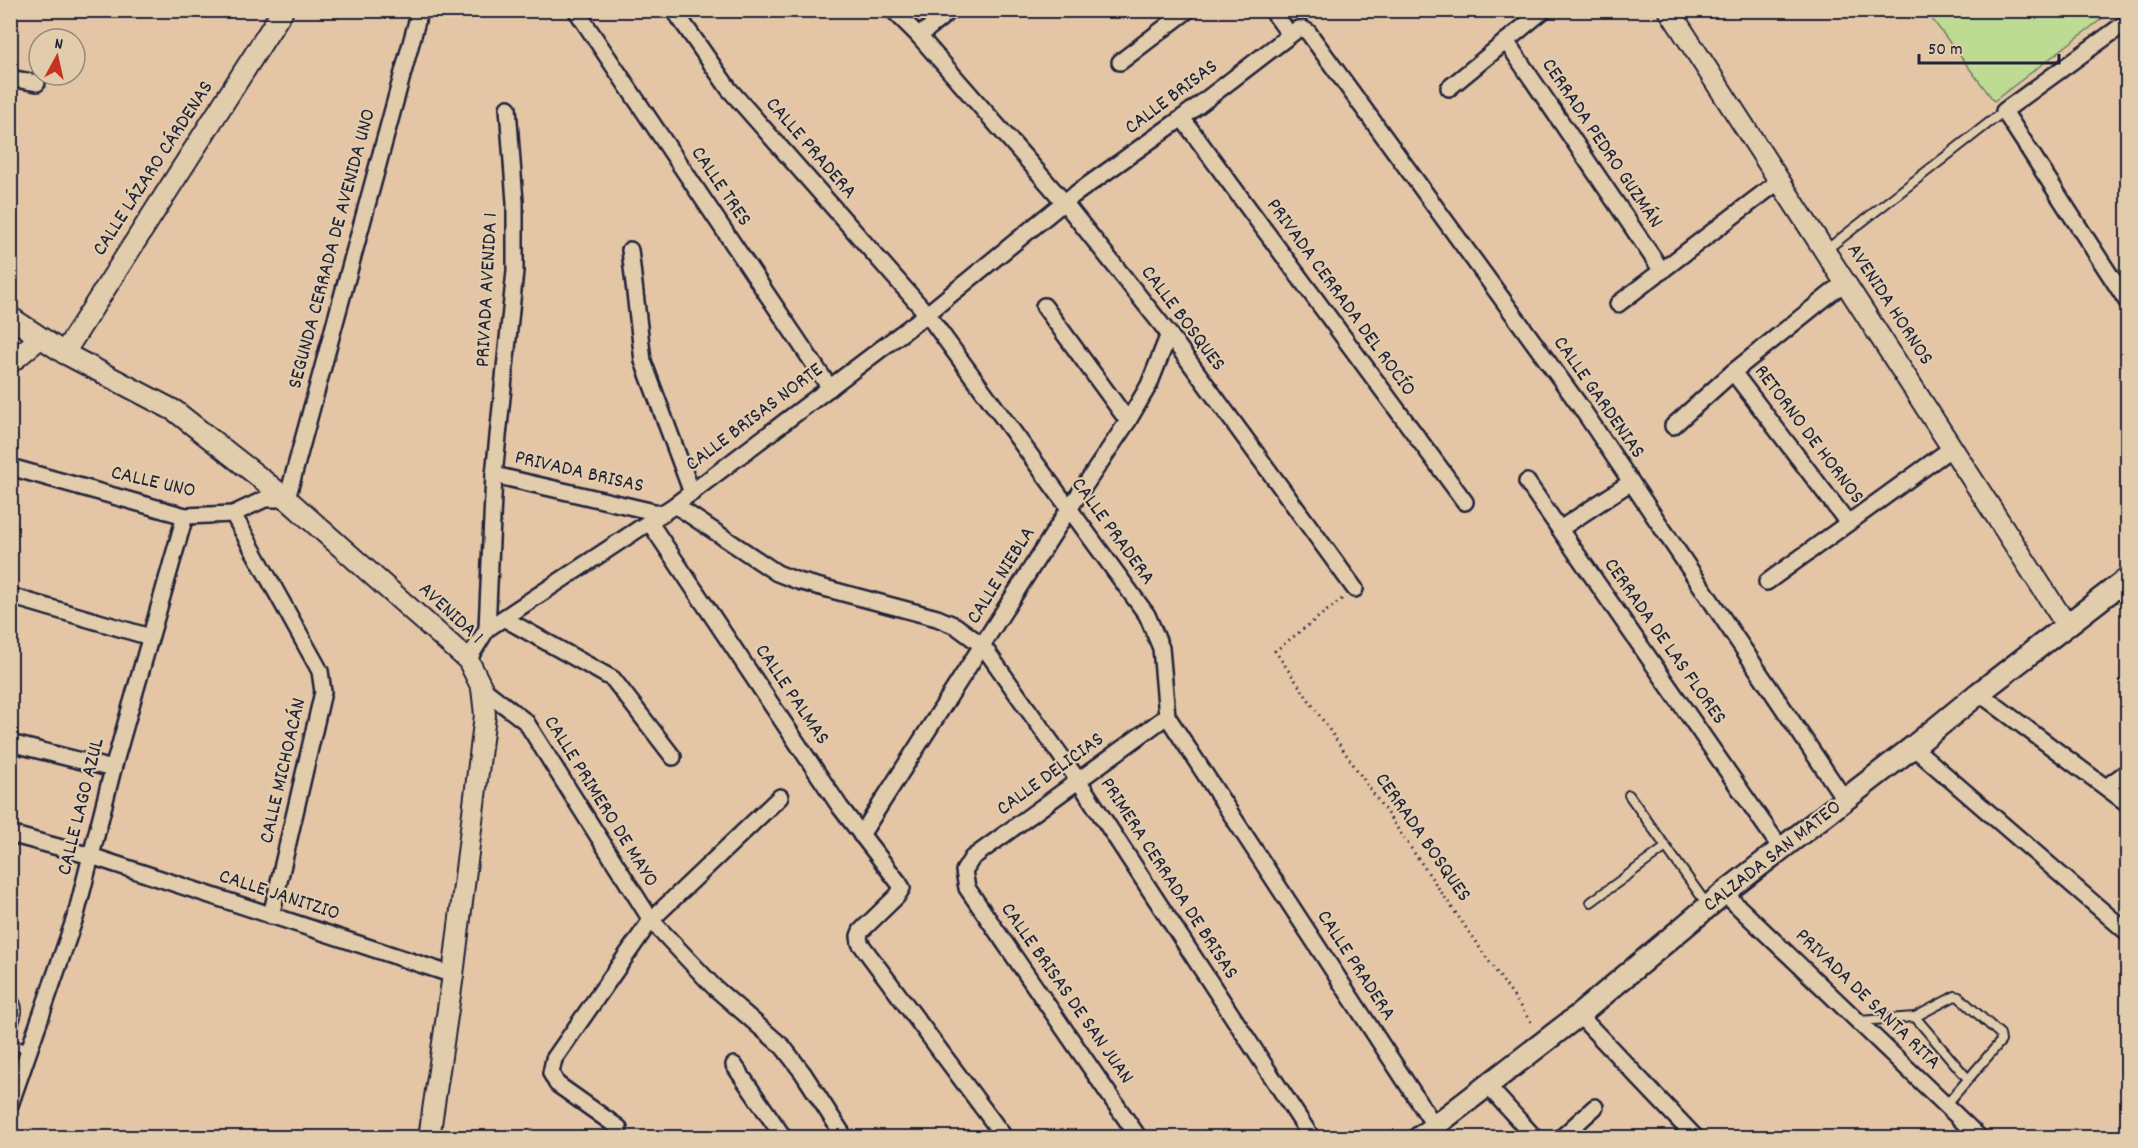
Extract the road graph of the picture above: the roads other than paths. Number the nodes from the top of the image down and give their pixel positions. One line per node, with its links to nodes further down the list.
1 (283, 10): 35 (street, CALLE LÁZARO CÁRDENAS)
2 (420, 10): 47 (street, SEGUNDA CERRADA DE AVENIDA UNO)
3 (576, 10): 38 (street, CALLE TRES)
4 (674, 10): 31 (street, CALLE PRADERA)
5 (892, 10): 13 (street, CALLE BOSQUES)
6 (951, 10): 13 (street)
7 (1188, 10): 15 (street)
8 (1272, 10): 12 (street, CALLE GARDENIAS)
9 (1544, 10): 14 (street)
10 (1669, 10): 22 (street, AVENIDA HORNOS)
11 (2127, 21): 20 (street)
12 (1296, 32): 21 (street, CALLE BRISAS); 45 (street, CALLE GARDENIAS)
13 (919, 36): 23 (street, CALLE BOSQUES)
14 (1506, 41): 18 (street); 26 (street, CERRADA PEDRO GUZMÁN)
15 (1120, 62)
16 (10, 78): 17 (street)
17 (27, 81)
18 (1449, 88)
19 (508, 108): 43 (street, PRIVADA AVENIDA 1)
20 (2004, 111): 25 (lane); 28 (street)
21 (1182, 118): 23 (street, CALLE BRISAS); 48 (street, PRIVADA CERRADA DEL ROCÍO)
22 (1779, 181): 25 (street, AVENIDA HORNOS); 26 (street)
23 (1064, 202): 31 (street, CALLE BRISAS NORTE); 33 (street, CALLE BOSQUES)
24 (630, 250): 46 (street)
25 (1825, 251): 27 (street, AVENIDA HORNOS)
26 (1662, 271): 29 (street)
27 (1845, 282): 37 (street); 41 (street, AVENIDA HORNOS)
28 (2127, 303)
29 (1618, 304)
30 (1044, 306): 39 (street)
31 (927, 314): 38 (street, CALLE BRISAS NORTE); 50 (street, CALLE PRADERA)
32 (10, 317): 34 (street, AVENIDA 1)
33 (1168, 334): 39 (street, CALLE NIEBLA); 58 (street, CALLE BOSQUES)
34 (40, 338): 35 (street, AVENIDA 1); 36 (street)
35 (64, 353): 47 (street, AVENIDA 1)
36 (10, 363)
37 (1734, 372): 40 (street); 54 (street, RETORNO DE HORNOS)
38 (830, 388): 46 (street, CALLE BRISAS NORTE)
39 (1128, 421): 50 (street, CALLE NIEBLA)
40 (1673, 426)
41 (1953, 447): 54 (street); 61 (street, AVENIDA HORNOS)
42 (10, 467): 52 (street, CALLE UNO)
43 (494, 475): 49 (street, PRIVADA BRISAS); 62 (street, PRIVADA BRISAS)
44 (1527, 482): 55 (street, CERRADA DE LAS FLORES)
45 (1631, 482): 55 (street); 78 (street, CALLE GARDENIAS)
46 (692, 493): 49 (street, CALLE BRISAS NORTE)
47 (287, 499): 51 (street, CALLE UNO); 65 (street, AVENIDA 1)
48 (1465, 502)
49 (669, 509): 53 (street, CALLE BRISAS NORTE); 64 (street, PRIMERA CERRADA DE BRISAS)
50 (1069, 509): 64 (street, CALLE NIEBLA); 68 (street, CALLE PRADERA)
51 (233, 514): 52 (street, CALLE UNO); 88 (street, CALLE MICHOACÁN)
52 (184, 516): 63 (street, CALLE LAGO AZUL)
53 (650, 523): 60 (street, CALLE BRISAS NORTE); 81 (street, CALLE PALMAS)
54 (1848, 523): 57 (street)
55 (1560, 529): 83 (street, CERRADA DE LAS FLORES)
56 (2127, 578): 61 (main road, CALZADA SAN MATEO)
57 (1767, 582)
58 (1356, 589)
59 (10, 596): 63 (street)
60 (505, 619): 62 (street, CALLE BRISAS NORTE); 71 (street)
61 (2067, 626): 67 (main road, CALZADA SAN MATEO)
62 (487, 629): 65 (street, CALLE BRISAS NORTE)
63 (150, 637): 72 (street, CALLE LAGO AZUL)
64 (983, 646): 74 (street, PRIMERA CERRADA DE BRISAS); 81 (street, CALLE NIEBLA)
65 (468, 660): 66 (street, AVENIDA 1)
66 (482, 688): 89 (street, CALLE PRIMERO DE MAYO); 91 (street, AVENIDA 1)
67 (1979, 693): 70 (main road, CALZADA SAN MATEO); 75 (street)
68 (1167, 716): 74 (street, CALLE DELICIAS); 106 (street, CALLE PRADERA)
69 (10, 743): 72 (street)
70 (1913, 747): 78 (main road, CALZADA SAN MATEO); 90 (street)
71 (673, 757)
72 (113, 769): 84 (street, CALLE LAGO AZUL)
73 (2127, 771): 75 (street)
74 (1078, 780): 85 (street, CALLE DELICIAS); 112 (street, PRIMERA CERRADA DE BRISAS)
75 (2106, 788): 79 (street)
76 (1629, 795): 82 (lane)
77 (780, 797): 89 (street)
78 (1845, 800): 83 (main road, CALZADA SAN MATEO)
79 (2127, 804)
80 (10, 834): 84 (street, CALLE JANITZIO)
81 (861, 835): 110 (street, CALLE PALMAS)
82 (1666, 847): 86 (lane); 87 (lane)
83 (1782, 850): 86 (main road, CALZADA SAN MATEO)
84 (91, 856): 88 (street, CALLE JANITZIO); 98 (street, CALLE LAGO AZUL)
85 (964, 871): 111 (street, CALLE BRISAS DE SAN JUAN)
86 (1717, 900): 93 (main road, CALZADA SAN MATEO); 95 (street, PRIVADA DE SANTA RITA)
87 (1591, 903)
88 (271, 916): 91 (street, CALLE JANITZIO)
89 (651, 920): 105 (street); 109 (street, CALLE PRIMERO DE MAYO)
90 (2127, 933)
91 (453, 975): 107 (street, AVENIDA 1)
92 (10, 996): 96 (lane)
93 (1579, 1016): 101 (main road, CALZADA SAN MATEO); 115 (street)
94 (1915, 1017): 95 (lane); 100 (lane); 100 (lane)
95 (1858, 1021): 103 (street, PRIVADA DE SANTA RITA)
96 (10, 1033)
97 (10, 1043): 98 (lane)
98 (30, 1051): 102 (street, CALLE LAGO AZUL)
99 (734, 1065): 108 (street)
100 (1968, 1079): 103 (lane)
101 (1487, 1085): 106 (main road, CALZADA SAN MATEO); 113 (street)
102 (10, 1105)
103 (1946, 1105): 116 (street, PRIVADA DE SANTA RITA)
104 (1594, 1107): 114 (street)
105 (619, 1128)
106 (1427, 1131)
107 (429, 1137)
108 (784, 1137)
109 (845, 1137)
110 (1005, 1137)
111 (1139, 1137)
112 (1312, 1137)
113 (1534, 1137)
114 (1561, 1137)
115 (1696, 1137)
116 (1980, 1137)

